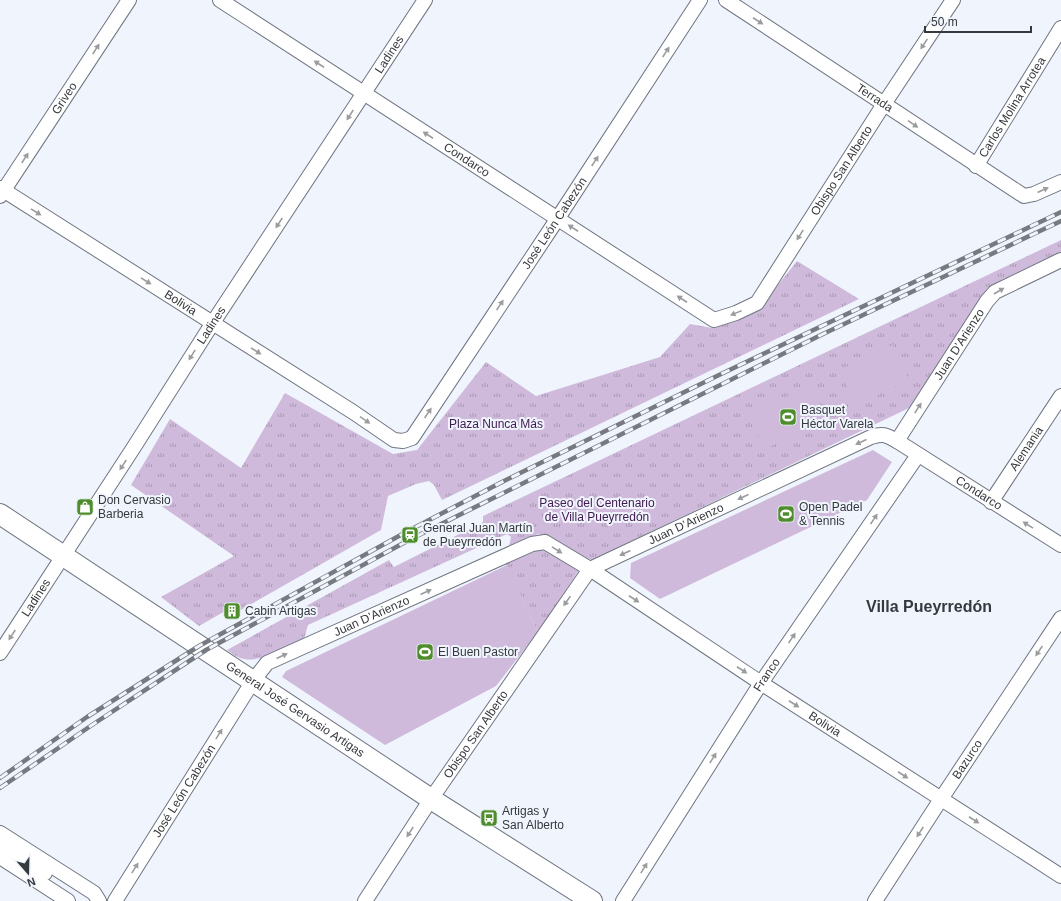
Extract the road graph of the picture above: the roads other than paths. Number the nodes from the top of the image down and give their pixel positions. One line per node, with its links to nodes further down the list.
1 (129, 0): 12 (street, Griveo, one-way to 1)
2 (220, 0): 8 (street, Condarco, one-way to 2)
3 (425, 0): 8 (street, Ladines)
4 (700, 0): 13 (street, José León Cabezón, one-way to 4)
5 (726, 0): 9 (street, Terrada, one-way to 9)
6 (953, 0): 9 (street, Obispo San Alberto, one-way to 9)
7 (1061, 28): 10 (street, Carlos Molina Arrotea)
8 (364, 94): 13 (street, Condarco, one-way to 8); 16 (street, Ladines, one-way to 16)
9 (884, 104): 10 (street, Terrada, one-way to 10); 15 (street, Obispo San Alberto, one-way to 15)
10 (976, 166): 11 (street, Terrada, one-way to 11)
11 (1061, 182)
12 (1, 192): 16 (street, Bolivia, one-way to 16)
13 (558, 218): 15 (street, Condarco, one-way to 13); 18 (street, José León Cabezón, one-way to 13)
14 (1061, 260): 19 (street, Juan D’Arienzo, one-way to 14)
15 (714, 320)
16 (212, 324): 18 (street, Bolivia, one-way to 18); 24 (street, Ladines, one-way to 24)
17 (1061, 396): 21 (street, Alemania)
18 (403, 441)
19 (896, 441): 20 (street, Condarco); 25 (street, Juan D’Arienzo, one-way to 25)
20 (918, 455): 21 (street, Condarco); 29 (street, Franco, one-way to 20)
21 (991, 502): 23 (street, Condarco, one-way to 21)
22 (0, 514): 24 (street, General José Gervasio Artigas)
23 (1061, 545)
24 (64, 555): 27 (street, Ladines, one-way to 27); 28 (street, General José Gervasio Artigas)
25 (590, 569): 28 (street, Juan D’Arienzo, one-way to 25); 29 (street, Bolivia, one-way to 29); 30 (street, Obispo San Alberto, one-way to 30)
26 (1061, 618): 31 (street, Bazurco, one-way to 31)
27 (0, 653)
28 (253, 681): 30 (street, General José Gervasio Artigas); 39 (street, José León Cabezón, one-way to 28)
29 (762, 683): 31 (street, Bolivia, one-way to 31); 42 (street, Franco, one-way to 29)
30 (431, 799): 40 (street, Obispo San Alberto, one-way to 40); 41 (street, General José Gervasio Artigas)
31 (941, 799): 35 (street, Bolivia, one-way to 35); 43 (street, Bazurco, one-way to 43)
32 (0, 833): 38 (street)
33 (0, 845): 37 (street)
34 (0, 857): 36 (street)
35 (1061, 876)
36 (68, 901)
37 (90, 901)
38 (100, 901)
39 (115, 901)
40 (365, 901)
41 (592, 901)
42 (623, 901)
43 (876, 901)

